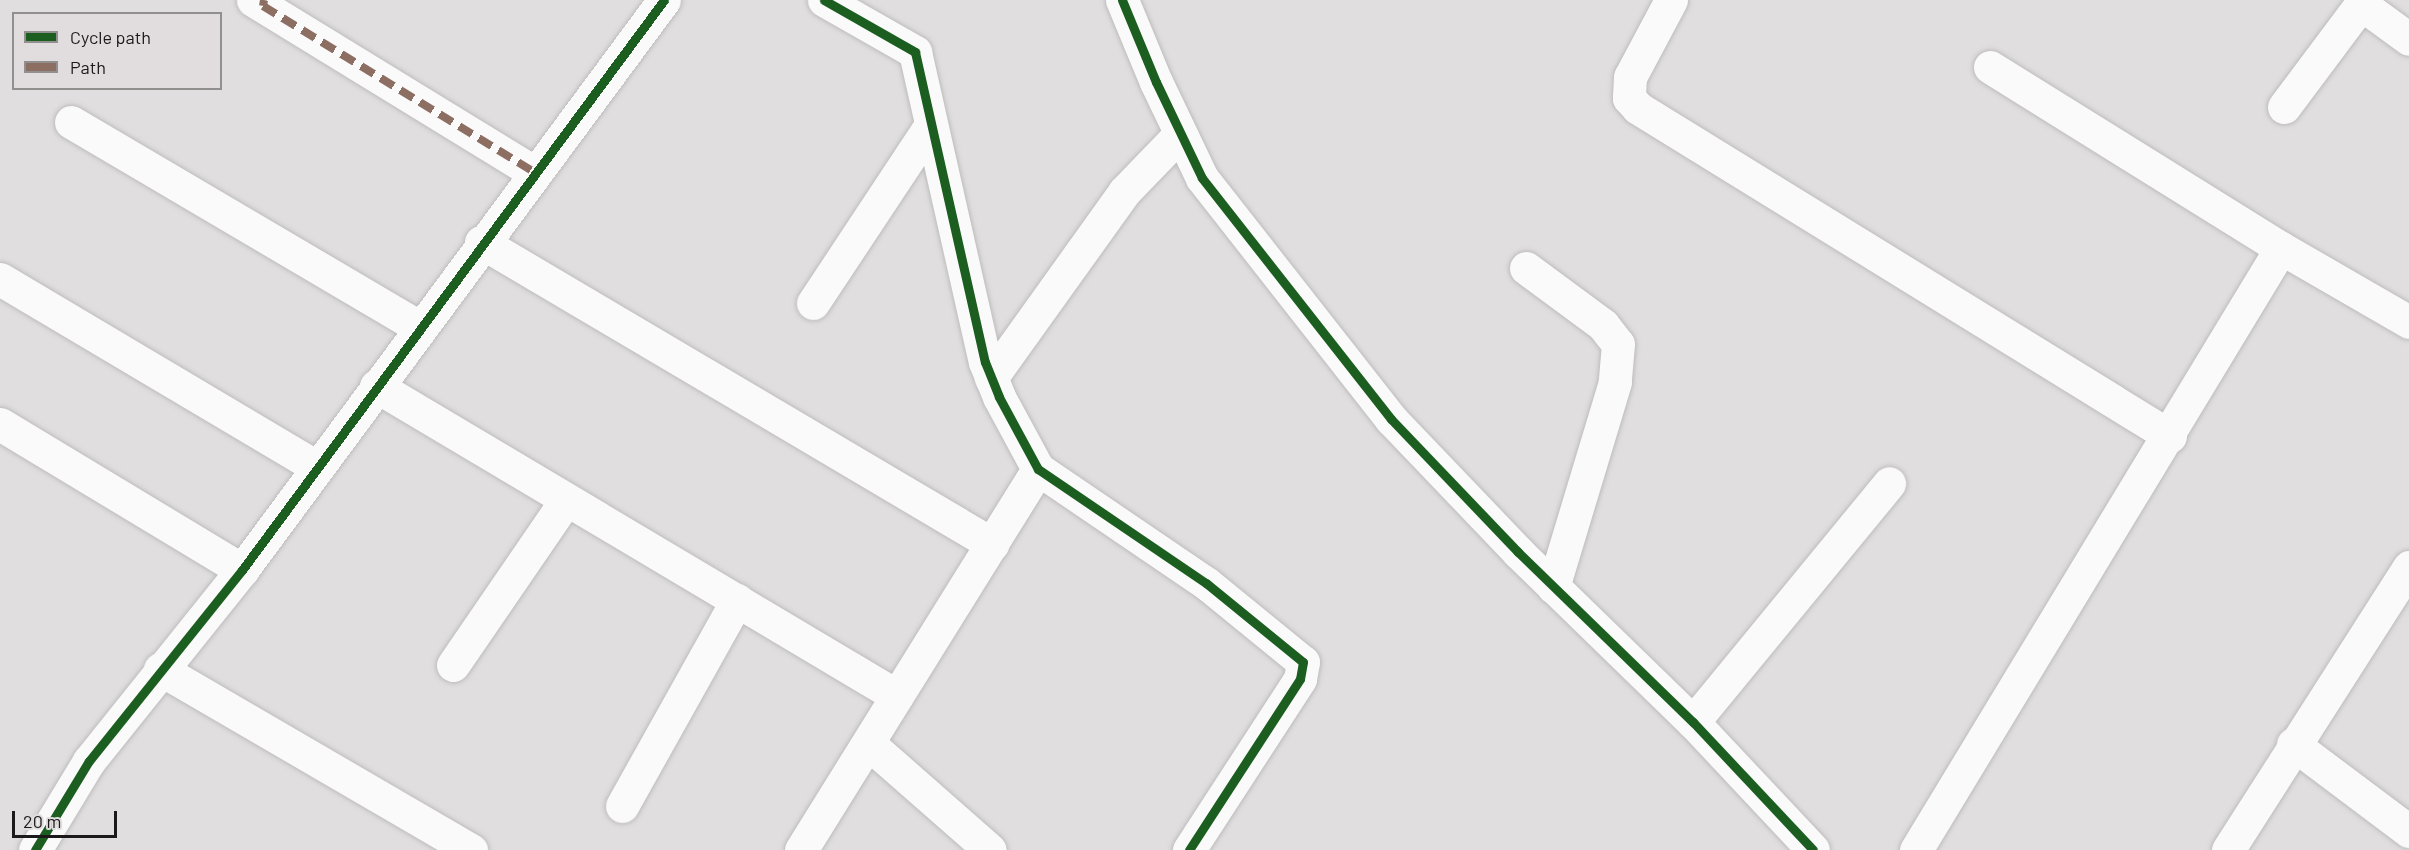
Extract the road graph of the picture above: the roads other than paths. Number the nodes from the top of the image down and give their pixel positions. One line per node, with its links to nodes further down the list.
1 (664, 0): 13 (street)
2 (824, 0): 11 (street)
3 (1122, 0): 12 (street)
4 (1671, 0): 24 (street)
5 (260, 2): 13 (street)
6 (2362, 2): 7 (street); 9 (street)
7 (2409, 39)
8 (1989, 67): 15 (street)
9 (2284, 106)
10 (71, 122): 20 (street)
11 (930, 126): 18 (street); 21 (street)
12 (1179, 134): 21 (street); 32 (street)
13 (535, 173): 14 (street)
14 (481, 242): 20 (street); 29 (street)
15 (2281, 248): 19 (street); 24 (street)
16 (1526, 268): 32 (street)
17 (0, 279): 25 (street)
18 (813, 303)
19 (2409, 322)
20 (419, 327): 22 (street)
21 (991, 378): 26 (street)
22 (375, 386): 25 (street); 28 (street)
23 (0, 424): 31 (street)
24 (2170, 436): 48 (street)
25 (316, 467): 31 (street)
26 (1038, 469): 29 (street); 46 (street)
27 (1889, 483): 37 (street)
28 (566, 500): 33 (street); 34 (street)
29 (992, 544): 36 (street)
30 (2409, 567): 39 (street)
31 (242, 570): 35 (street)
32 (1553, 587): 37 (street)
33 (737, 600): 36 (street); 40 (street)
34 (453, 665)
35 (160, 669): 42 (street); 43 (street)
36 (897, 696): 38 (street)
37 (1693, 722): 47 (street)
38 (868, 743): 44 (street); 45 (street)
39 (2293, 744): 41 (street); 49 (street)
40 (622, 806)
41 (2409, 831)
42 (35, 850)
43 (471, 850)
44 (801, 850)
45 (990, 850)
46 (1190, 850)
47 (1813, 850)
48 (1916, 850)
49 (2228, 850)

